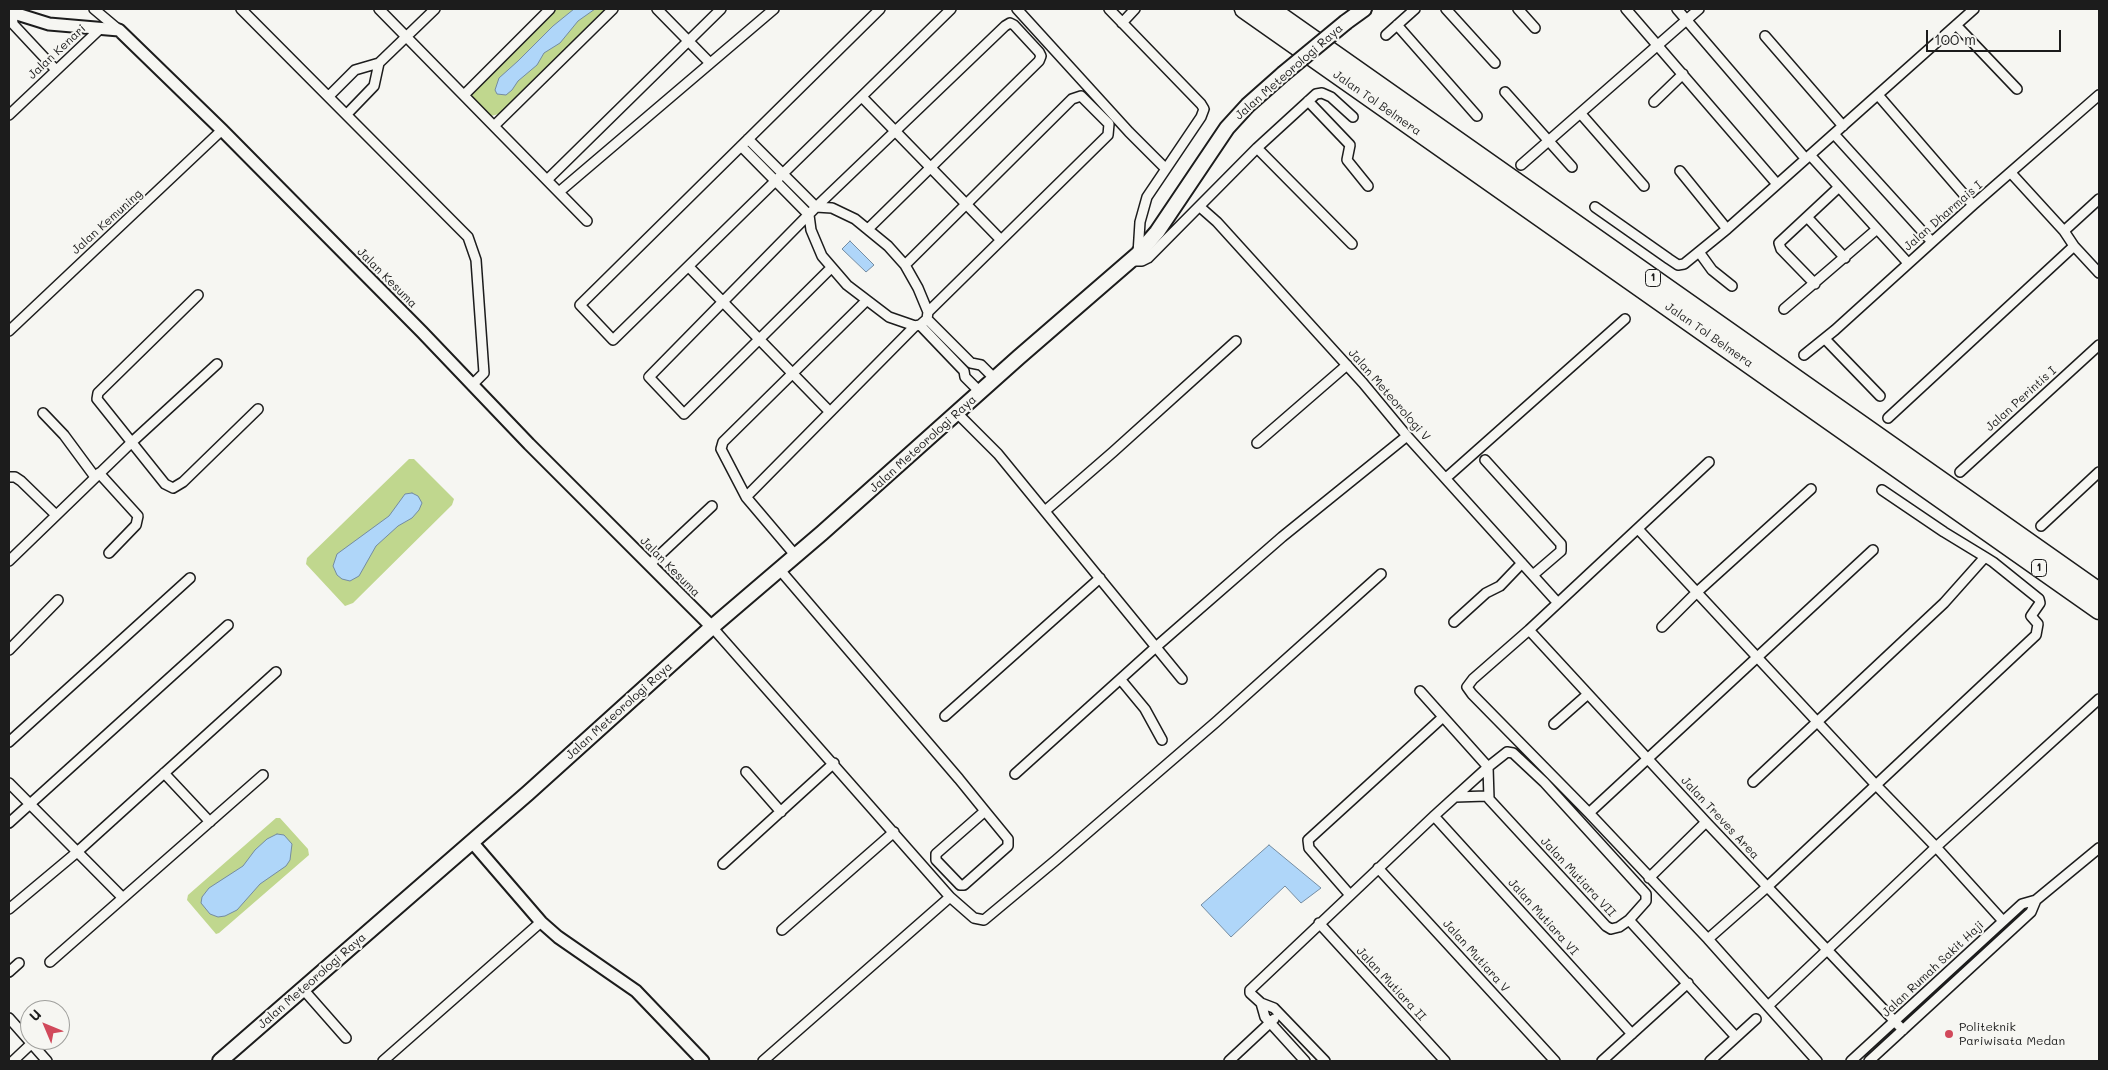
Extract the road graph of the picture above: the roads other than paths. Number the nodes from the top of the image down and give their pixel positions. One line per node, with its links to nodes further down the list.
1 (94, 9): 32 (street)
2 (241, 9): 48 (street)
3 (379, 9): 34 (street)
4 (435, 9): 34 (street)
5 (550, 9): 45 (street)
6 (613, 9): 57 (street)
7 (657, 9): 36 (street)
8 (721, 9): 36 (street)
9 (774, 9): 38 (street)
10 (880, 9): 62 (street)
11 (952, 9): 49 (street)
12 (1016, 9): 69 (street)
13 (1109, 9): 27 (street)
14 (1135, 9): 27 (street)
15 (1244, 9): 167 (highway, Jalan Tol Belmera / 1)
16 (1270, 9): 163 (highway, Jalan Tol Belmera / 1)
17 (1364, 9): 98 (main road, Jalan Meteorologi Raya, bridge)
18 (1415, 9): 28 (street)
19 (1446, 9): 40 (street)
20 (1518, 9): 31 (street)
21 (1626, 9): 37 (street)
22 (1677, 9): 26 (street)
23 (1699, 9): 26 (street)
24 (1974, 9): 29 (street)
25 (11, 10): 30 (street); 41 (street)
26 (1687, 20): 37 (street); 65 (street)
27 (1122, 23): 69 (street)
28 (1397, 25): 33 (street); 55 (street)
29 (1956, 25): 43 (street); 46 (street)
30 (101, 28): 32 (street); 41 (street, Jalan Kenari)
31 (1535, 28)
32 (119, 30): 59 (street, Jalan Kesuma)
33 (1386, 35)
34 (406, 36): 39 (street); 45 (street)
35 (1765, 36): 58 (street)
36 (689, 41): 38 (street); 73 (street)
37 (1657, 45): 42 (street); 53 (street)
38 (710, 62): 79 (street)
39 (379, 63): 48 (street); 52 (street)
40 (1495, 63)
41 (56, 70): 54 (street, Jalan Kenari)
42 (1683, 74): 51 (street); 75 (street)
43 (2017, 89)
44 (1505, 92): 63 (street)
45 (464, 95): 57 (street)
46 (1878, 95): 58 (street); 82 (street)
47 (2099, 95): 71 (street, Jalan Dharmais I)
48 (329, 96): 52 (street)
49 (862, 97): 60 (street); 72 (street)
50 (1308, 101): 56 (street); 64 (street); 76 (street)
51 (1654, 102)
52 (346, 114): 125 (street)
53 (1581, 114): 63 (street); 77 (street)
54 (9, 115)
55 (1476, 116)
56 (1353, 117)
57 (494, 126): 73 (street)
58 (1843, 126): 61 (street)
59 (222, 130): 113 (street, Jalan Kemuning); 125 (street, Jalan Kesuma)
60 (896, 132): 68 (street); 68 (street); 85 (street)
61 (1834, 134): 65 (street); 94 (street)
62 (745, 142): 72 (street); 74 (street); 102 (street)
63 (1549, 142): 66 (street); 67 (street)
64 (1257, 148): 83 (street); 95 (street)
65 (1808, 156): 75 (street); 78 (street)
66 (1521, 165)
67 (1572, 167)
68 (931, 168): 81 (street); 89 (street)
69 (1166, 169): 98 (street)
70 (1680, 171): 90 (street)
71 (2011, 173): 82 (street, Jalan Dharmais I); 92 (street)
72 (784, 175): 74 (street); 85 (street)
73 (547, 180): 79 (street)
74 (776, 182): 86 (street); 102 (street)
75 (1777, 184): 90 (street)
76 (1368, 186)
77 (1644, 186)
78 (1839, 187): 87 (street); 91 (street)
79 (559, 192): 88 (street)
80 (2099, 199): 92 (street)
81 (966, 204): 93 (street); 93 (street); 101 (street)
82 (1973, 205): 94 (street, Jalan Dharmais I)
83 (1200, 207): 98 (street); 121 (street, Jalan Meteorologi V)
84 (1595, 207): 97 (street)
85 (816, 208): 86 (street); 89 (street)
86 (809, 215): 103 (street); 109 (street)
87 (1807, 217): 99 (street); 105 (street)
88 (587, 221)
89 (868, 229): 101 (street)
90 (1727, 229): 97 (street)
91 (1877, 229): 99 (street); 100 (street)
92 (2064, 231): 96 (street)
93 (1001, 240): 112 (street)
94 (1932, 242): 100 (street, Jalan Dharmais I)
95 (1352, 244)
96 (2074, 246): 104 (street); 132 (street)
97 (1700, 252): 106 (street)
98 (1134, 257): 124 (main road, Jalan Meteorologi Raya)
99 (1845, 258): 105 (street)
100 (1908, 263): 114 (street, Jalan Dharmais I)
101 (905, 265): 112 (street)
102 (689, 267): 109 (street)
103 (831, 268): 108 (street); 115 (street)
104 (2099, 273)
105 (1815, 284): 110 (street)
106 (1732, 286)
107 (198, 295): 134 (street)
108 (866, 301): 112 (street); 123 (street)
109 (723, 303): 115 (street); 115 (street)
110 (1784, 309)
111 (1625, 319): 142 (street)
112 (923, 321): 119 (street); 122 (street); 129 (street)
113 (9, 331)
114 (1825, 338): 118 (street, Jalan Dharmais I); 127 (street)
115 (759, 339): 123 (street)
116 (1236, 341): 147 (street)
117 (2099, 345): 139 (street, Jalan Perintis I)
118 (1804, 355)
119 (971, 363): 122 (street); 124 (street)
120 (217, 364): 134 (street)
121 (1347, 365): 133 (street, Jalan Meteorologi V); 135 (street)
122 (964, 371): 126 (street)
123 (792, 373): 129 (street); 145 (street)
124 (995, 379): 126 (main road, Jalan Meteorologi Raya)
125 (472, 386): 157 (street, Jalan Kesuma)
126 (980, 392): 131 (main road, Jalan Meteorologi Raya)
127 (1880, 396)
128 (258, 409): 134 (street)
129 (829, 411): 145 (street)
130 (43, 413): 138 (street)
131 (957, 413): 147 (street); 153 (main road, Jalan Meteorologi Raya)
132 (1888, 418)
133 (1407, 436): 142 (street, Jalan Meteorologi V); 173 (street)
134 (132, 442): 138 (street)
135 (1257, 443)
136 (1485, 460): 160 (street)
137 (1709, 462): 150 (street)
138 (101, 470): 148 (street); 152 (street)
139 (1960, 472)
140 (2099, 472): 149 (street)
141 (9, 477): 148 (street)
142 (1446, 478): 156 (street, Jalan Meteorologi V)
143 (1811, 489): 164 (street)
144 (1882, 490): 154 (street)
145 (746, 497): 153 (street)
146 (712, 506): 157 (street)
147 (1045, 511): 162 (street)
148 (56, 515): 155 (street)
149 (2041, 526)
150 (1638, 528): 164 (street); 166 (street)
151 (1873, 550): 175 (street)
152 (109, 552)
153 (796, 556): 158 (main road, Jalan Meteorologi Raya)
154 (1984, 557): 184 (street); 197 (street)
155 (9, 560)
156 (1522, 563): 160 (street, Jalan Meteorologi V); 168 (street)
157 (648, 565): 170 (street, Jalan Kesuma)
158 (780, 570): 170 (main road, Jalan Meteorologi Raya); 201 (street)
159 (1381, 574): 218 (street)
160 (1533, 575): 166 (street, Jalan Meteorologi V)
161 (190, 578): 187 (street)
162 (1100, 578): 173 (street); 182 (street)
163 (2099, 592)
164 (1696, 593): 171 (street); 175 (street)
165 (58, 600): 174 (street)
166 (1558, 602): 172 (street)
167 (2099, 610)
168 (1454, 622)
169 (228, 625): 200 (street)
170 (712, 627): 189 (street); 209 (main road, Jalan Meteorologi Raya)
171 (1662, 628)
172 (1529, 630): 180 (street, Jalan Treves Area); 203 (street)
173 (1156, 646): 177 (street); 178 (street)
174 (9, 650)
175 (1757, 658): 184 (street); 188 (street)
176 (276, 672): 192 (street)
177 (1182, 679)
178 (1120, 680): 186 (street); 193 (street)
179 (1420, 691): 183 (street)
180 (1588, 694): 185 (street); 188 (street, Jalan Treves Area)
181 (2099, 699): 210 (street)
182 (945, 716)
183 (1443, 717): 190 (street); 217 (street)
184 (1817, 722): 195 (street); 197 (street)
185 (1554, 724)
186 (1162, 740)
187 (9, 742)
188 (1648, 759): 203 (street); 206 (street, Jalan Treves Area)
189 (834, 763): 202 (street); 208 (street)
190 (1488, 766): 198 (street); 199 (street); 222 (street)
191 (746, 772): 202 (street)
192 (164, 773): 205 (street); 212 (street)
193 (1016, 774)
194 (263, 775): 205 (street)
195 (1752, 782)
196 (9, 783): 200 (street)
197 (1875, 784): 210 (street); 216 (street)
198 (1487, 796): 199 (street); 222 (street, Jalan Mutiara VII)
199 (1455, 797): 204 (street)
200 (28, 805): 207 (street); 212 (street)
201 (985, 811): 201 (street)
202 (781, 812): 213 (street)
203 (1589, 813): 215 (street)
204 (1434, 816): 214 (street); 245 (street, Jalan Mutiara VI)
205 (210, 822): 219 (street)
206 (1706, 822): 215 (street); 216 (street, Jalan Treves Area)
207 (9, 823)
208 (894, 832): 218 (street); 226 (street)
209 (472, 842): 223 (street); 233 (main road, Jalan Meteorologi Raya)
210 (1936, 847): 224 (street); 228 (street)
211 (2099, 848): 220 (street, Jalan Rumah Sakit Haji)
212 (76, 853): 219 (street); 221 (street)
213 (723, 864)
214 (1378, 868): 217 (street); 260 (street, Jalan Mutiara V)
215 (1649, 878): 227 (street)
216 (1767, 887): 227 (street); 228 (street, Jalan Treves Area)
217 (1350, 895): 225 (street)
218 (950, 897): 255 (street)
219 (123, 898): 229 (street)
220 (2036, 900): 224 (street, Jalan Rumah Sakit Haji); 237 (street, Jalan Rumah Sakit Haji)
221 (9, 909)
222 (1629, 920): 232 (street, Jalan Mutiara VII)
223 (540, 922): 253 (street); 254 (street)
224 (2003, 922): 234 (street, Jalan Rumah Sakit Haji)
225 (1319, 923): 235 (street); 259 (street, Jalan Mutiara II)
226 (782, 930)
227 (1708, 939): 236 (street)
228 (1826, 950): 236 (street); 241 (street, Jalan Treves Area)
229 (50, 962)
230 (19, 963): 231 (street)
231 (9, 972)
232 (1688, 983): 245 (street); 246 (street, Jalan Mutiara VII)
233 (302, 988): 247 (street); 252 (main road, Jalan Meteorologi Raya)
234 (1921, 997): 237 (street); 241 (street, Jalan Rumah Sakit Haji)
235 (1261, 1003): 238 (street); 242 (street)
236 (1768, 1006): 263 (street)
237 (1929, 1006): 243 (street, Jalan Rumah Sakit Haji)
238 (1280, 1014): 242 (street); 258 (street)
239 (9, 1018): 244 (street)
240 (1756, 1019): 246 (street)
241 (1895, 1021): 243 (street, Jalan Treves Area); 264 (street, Jalan Rumah Sakit Haji)
242 (1270, 1023): 256 (street); 257 (street)
243 (1903, 1030): 265 (street, Jalan Rumah Sakit Haji)
244 (20, 1031)
245 (1632, 1034): 261 (street)
246 (1736, 1037): 262 (street)
247 (346, 1038)
248 (25, 1050): 250 (street)
249 (37, 1050): 251 (street)
250 (13, 1061)
251 (47, 1061)
252 (220, 1061)
253 (383, 1061)
254 (702, 1061)
255 (763, 1061)
256 (1229, 1061)
257 (1305, 1061)
258 (1324, 1061)
259 (1446, 1061)
260 (1555, 1061)
261 (1602, 1061)
262 (1710, 1061)
263 (1817, 1061)
264 (1851, 1061)
265 (1869, 1061)

